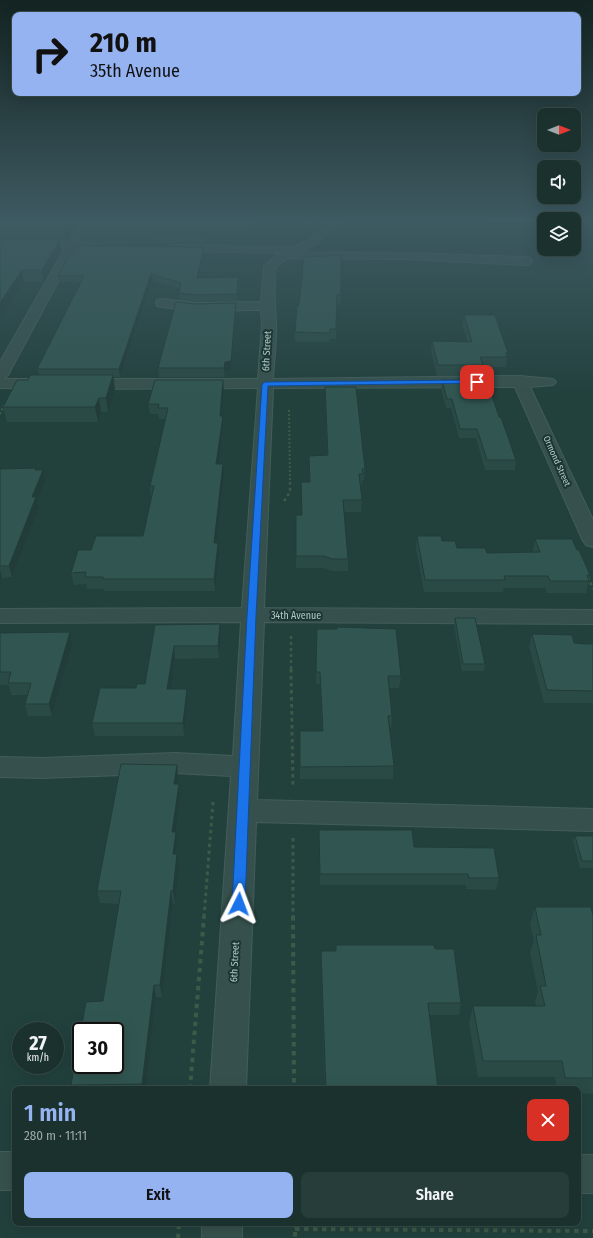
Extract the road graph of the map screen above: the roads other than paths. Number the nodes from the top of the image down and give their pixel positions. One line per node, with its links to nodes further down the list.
1 (53, 280): 5 (street)
2 (269, 280): 4 (street, 6th Street)
3 (162, 303): 4 (street)
4 (267, 306): 9 (street, 6th Street)
5 (0, 375)
6 (520, 381): 7 (street); 9 (street); 10 (street, Ormond Street)
7 (548, 382)
8 (0, 383): 9 (street)
9 (265, 384): 12 (street, 6th Street)
10 (593, 541)
11 (0, 616): 12 (street, 34th Avenue)
12 (252, 616): 13 (street, 34th Avenue); 15 (street, 6th Street)
13 (593, 617)
14 (0, 767): 15 (street)
15 (246, 767): 16 (street, 6th Street)
16 (244, 811): 17 (street); 18 (street, 6th Street)
17 (593, 820)
18 (228, 1086)
19 (0, 1171): 20 (street)
20 (12, 1171)
21 (581, 1174): 22 (street)
22 (593, 1174)
23 (222, 1226): 24 (street)
24 (222, 1238)

